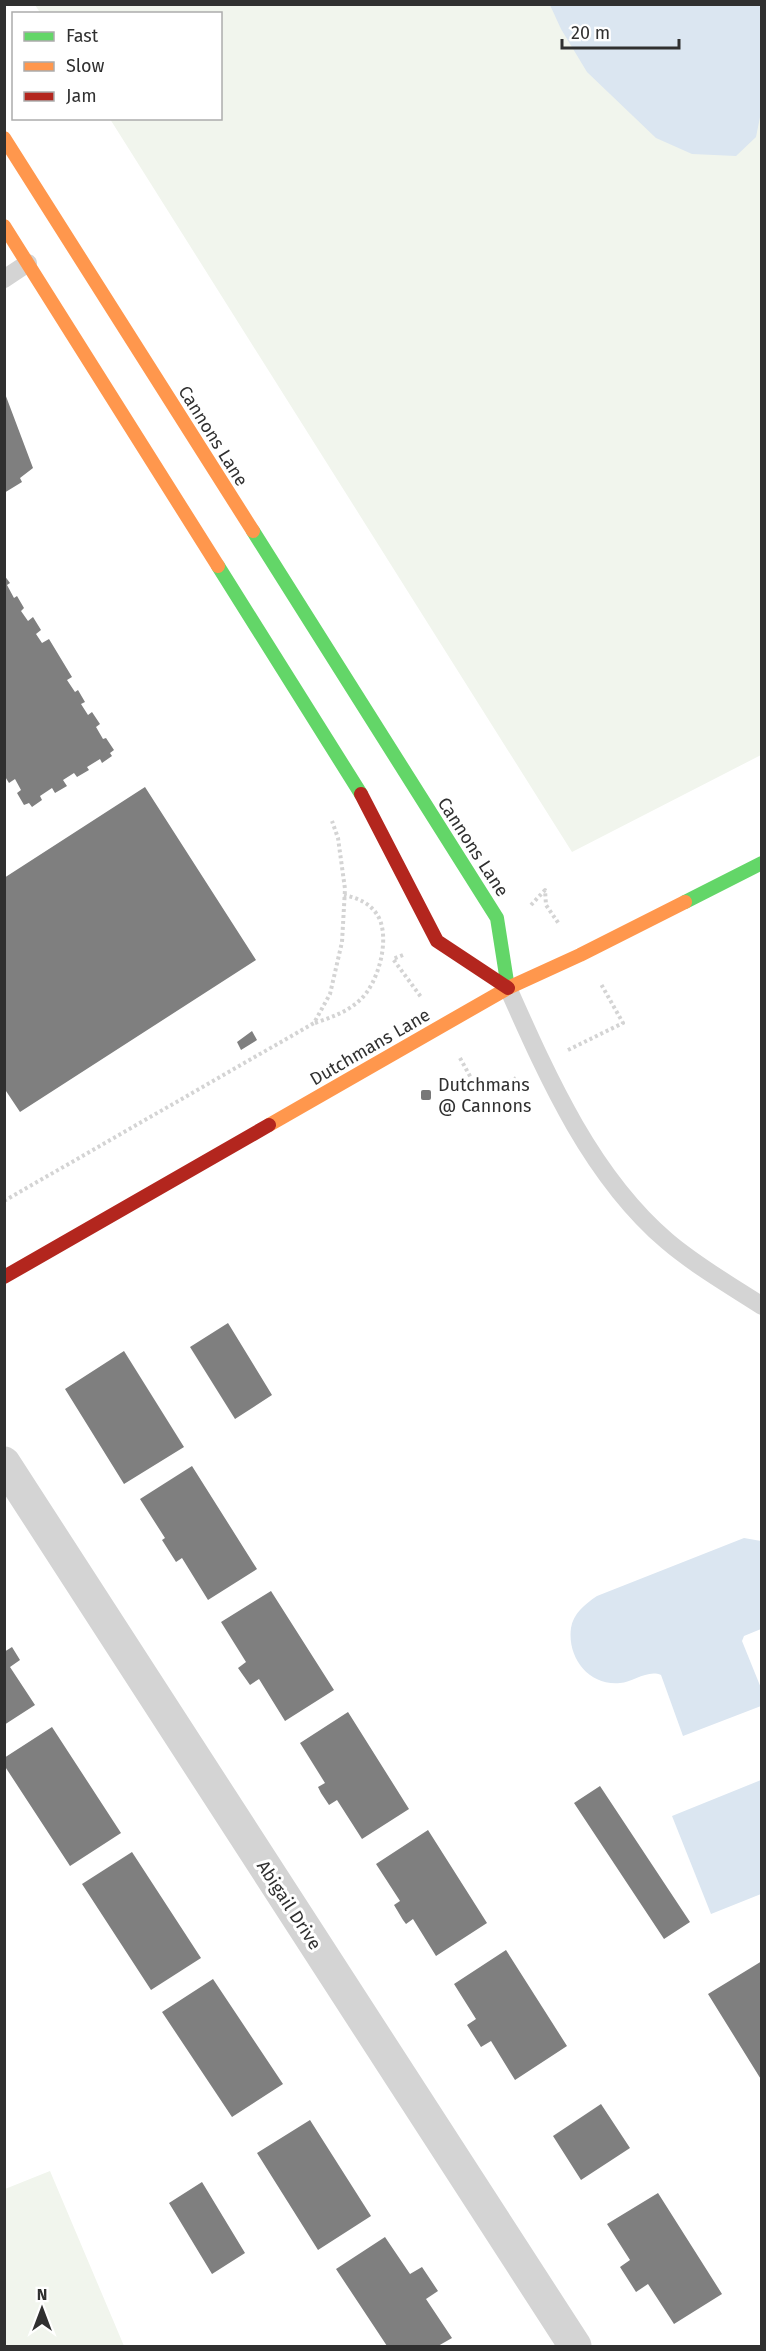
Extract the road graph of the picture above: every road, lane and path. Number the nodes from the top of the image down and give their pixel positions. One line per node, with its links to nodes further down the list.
1 (4, 138): 11 (main road, Cannons Lane)
2 (4, 226): 3 (main road)
3 (28, 263): 4 (lane); 11 (main road)
4 (4, 279)
5 (329, 813): 7 (path)
6 (762, 863): 8 (main road, Dutchmans Lane)
7 (344, 895): 10 (path); 12 (path)
8 (580, 955): 11 (main road, Dutchmans Lane); 13 (path)
9 (393, 959): 10 (path)
10 (381, 960): 12 (path)
11 (508, 988): 13 (lane); 16 (main road, Dutchmans Lane)
12 (314, 1023): 15 (path)
13 (541, 1064): 14 (path); 17 (lane)
14 (499, 1088)
15 (4, 1202)
16 (4, 1277)
17 (762, 1306)
18 (4, 1463): 19 (street, Abigail Drive)
19 (574, 2346)

